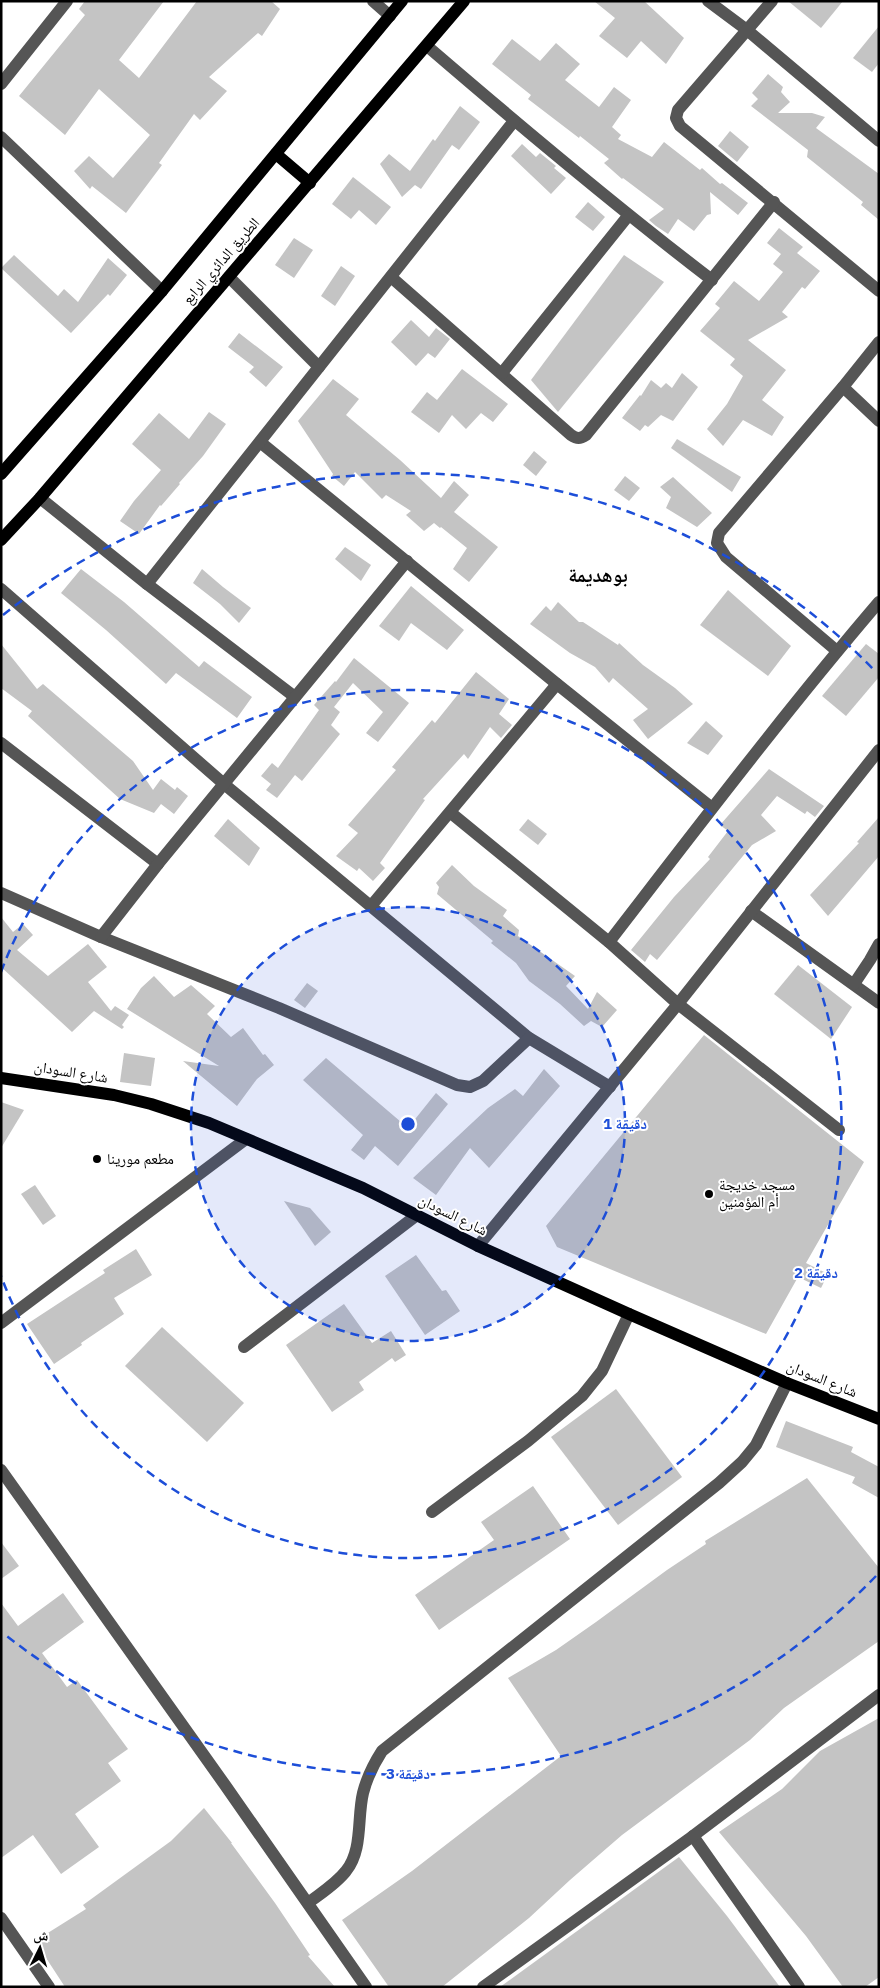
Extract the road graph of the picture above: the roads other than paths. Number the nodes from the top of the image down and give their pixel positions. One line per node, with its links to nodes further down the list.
1 (67, 1): 10 (street)
2 (373, 1): 7 (street)
3 (402, 1): 7 (main road, الطريق الدائري الرابع)
4 (464, 1): 9 (main road, الطريق الدائري الرابع)
5 (708, 1): 8 (street)
6 (772, 1): 8 (street)
7 (390, 16): 14 (main road, الطريق الدائري الرابع)
8 (747, 30): 13 (street); 16 (street)
9 (427, 46): 11 (street); 15 (main road, الطريق الدائري الرابع)
10 (1, 84)
11 (514, 121): 17 (street); 18 (street)
12 (1, 137): 21 (street)
13 (879, 141)
14 (276, 154): 15 (main road); 21 (main road, الطريق الدائري الرابع)
15 (310, 183): 19 (main road, الطريق الدائري الرابع)
16 (774, 202): 20 (street); 22 (street)
17 (628, 216): 20 (street); 25 (street)
18 (391, 276): 24 (street); 25 (street)
19 (228, 278): 24 (street); 30 (main road, الطريق الدائري الرابع)
20 (712, 280): 25 (street)
21 (162, 291): 29 (main road, الطريق الدائري الرابع)
22 (879, 291)
23 (879, 342): 26 (street)
24 (319, 367): 28 (street)
25 (502, 374)
26 (843, 387): 27 (street); 36 (street)
27 (879, 421)
28 (260, 442): 32 (street); 33 (street)
29 (1, 474)
30 (40, 498): 31 (main road, الطريق الدائري الرابع); 33 (street)
31 (1, 540)
32 (407, 561): 37 (street); 38 (street)
33 (147, 584): 38 (street)
34 (1, 589): 41 (street)
35 (879, 602): 36 (street)
36 (837, 651): 42 (street)
37 (557, 684): 42 (street); 43 (street)
38 (294, 697): 41 (street)
39 (1, 743): 44 (street)
40 (879, 750): 47 (street)
41 (224, 784): 44 (street); 46 (street)
42 (712, 808): 49 (street)
43 (450, 813): 46 (street); 49 (street)
44 (158, 864): 48 (street)
45 (1, 893): 48 (street)
46 (371, 906): 54 (street)
47 (751, 911): 51 (street); 53 (street)
48 (101, 937): 54 (street)
49 (610, 942): 53 (street)
50 (879, 944): 51 (street)
51 (854, 984): 52 (street)
52 (879, 1003)
53 (678, 1004): 56 (street); 57 (street)
54 (529, 1038): 56 (street)
55 (1, 1078): 58 (main road, شارع السودان)
56 (610, 1087): 60 (street)
57 (839, 1130)
58 (246, 1139): 59 (main road, شارع السودان); 62 (street)
59 (417, 1215): 60 (main road, شارع السودان); 63 (street)
60 (478, 1246): 61 (main road, شارع السودان)
61 (629, 1314): 64 (main road, شارع السودان); 67 (street)
62 (1, 1324)
63 (244, 1347)
64 (787, 1383): 65 (main road, شارع السودان); 70 (street)
65 (879, 1419)
66 (1, 1470): 70 (street)
67 (432, 1512)
68 (879, 1695): 69 (street)
69 (693, 1836): 74 (street); 75 (street)
70 (308, 1903): 73 (street)
71 (1, 1918): 72 (street)
72 (49, 1987)
73 (366, 1987)
74 (483, 1987)
75 (799, 1987)

